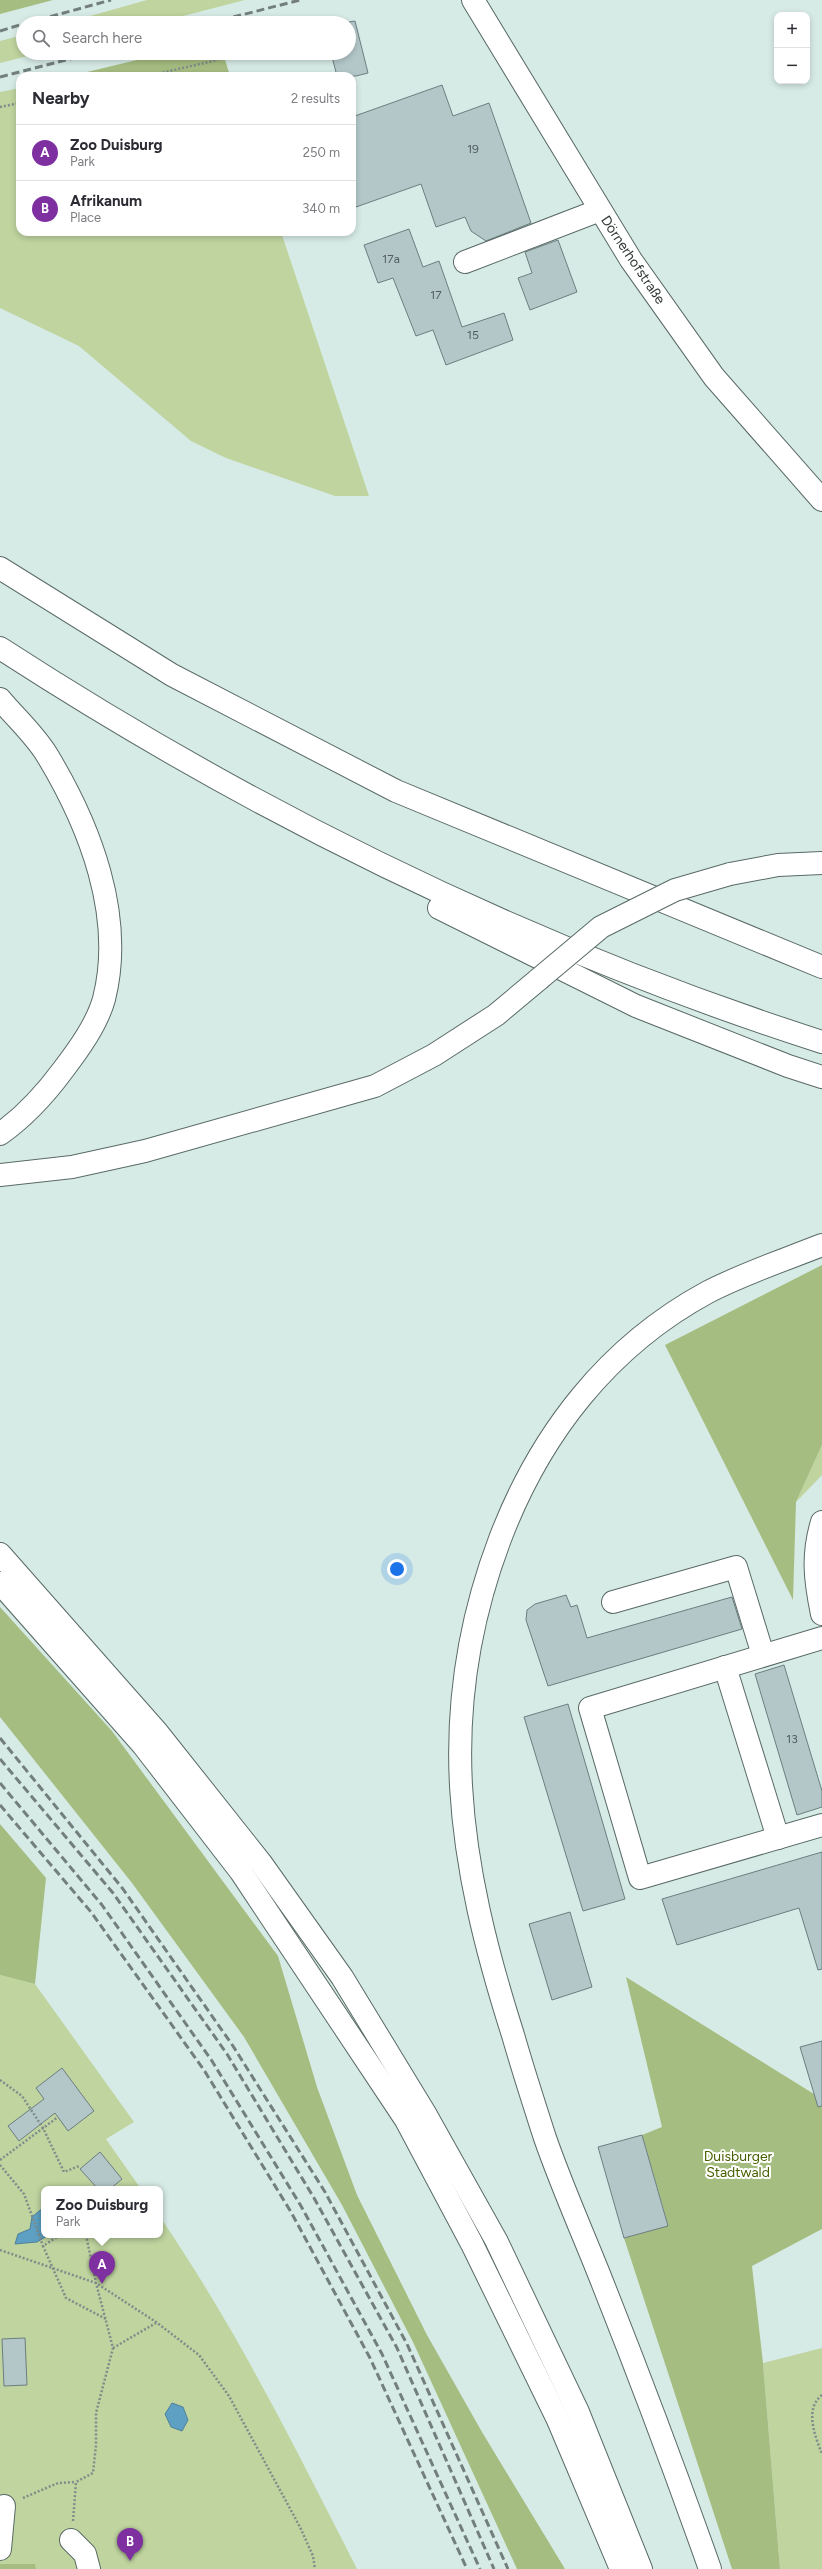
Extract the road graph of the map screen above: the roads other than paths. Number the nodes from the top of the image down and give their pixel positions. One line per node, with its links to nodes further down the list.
1 (473, 0): 2 (main road, Dörnerhofstraße)
2 (600, 210): 3 (main road); 4 (main road, Dörnerhofstraße)
3 (465, 262)
4 (822, 500)
5 (0, 568): 10 (main road)
6 (0, 648): 8 (main road)
7 (0, 699): 13 (main road)
8 (348, 848): 11 (main road); 12 (main road)
9 (822, 863): 14 (main road, bridge)
10 (822, 966)
11 (822, 1042)
12 (822, 1077)
13 (0, 1134)
14 (0, 1175)
15 (822, 1245): 32 (main road)
16 (822, 1522): 20 (main road)
17 (0, 1554): 31 (main road)
18 (0, 1583): 30 (main road)
19 (613, 1602): 22 (main road)
20 (822, 1614)
21 (822, 1638): 22 (main road)
22 (763, 1655): 23 (main road)
23 (725, 1667): 25 (main road); 25 (main road)
24 (822, 1825): 25 (main road)
25 (778, 1838)
26 (4, 2506): 28 (main road)
27 (71, 2540): 29 (main road)
28 (0, 2549)
29 (89, 2569)
30 (621, 2569)
31 (642, 2569)
32 (710, 2569)

